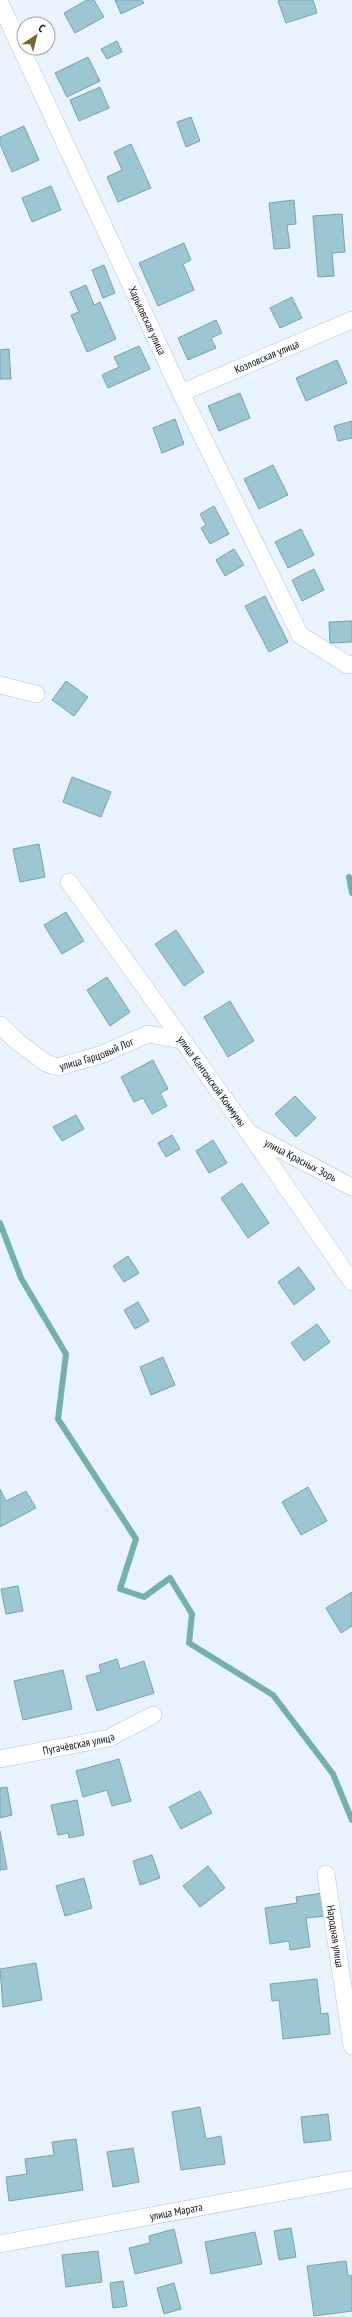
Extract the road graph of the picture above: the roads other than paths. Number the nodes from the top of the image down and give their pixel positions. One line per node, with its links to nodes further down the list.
1 (4, 4): 3 (street, Харьковская улица)
2 (352, 320): 3 (street, Козловская улица)
3 (181, 393): 4 (street, Харьковская улица)
4 (352, 664)
5 (0, 685): 6 (street)
6 (36, 694)
7 (69, 882): 9 (street, улица Кантонской Коммуны)
8 (0, 1025): 9 (street, улица Гарцовый Лог)
9 (181, 1040): 10 (street, улица Кантонской Коммуны)
10 (249, 1133): 11 (street, улица Красных Зорь); 12 (street, улица Кантонской Коммуны)
11 (352, 1187)
12 (352, 1282)
13 (153, 1715): 14 (street, Пугачёвская улица)
14 (0, 1759)
15 (326, 1874): 16 (street, Народная улица)
16 (352, 2046)
17 (352, 2179): 18 (street, улица Марата)
18 (0, 2244)

